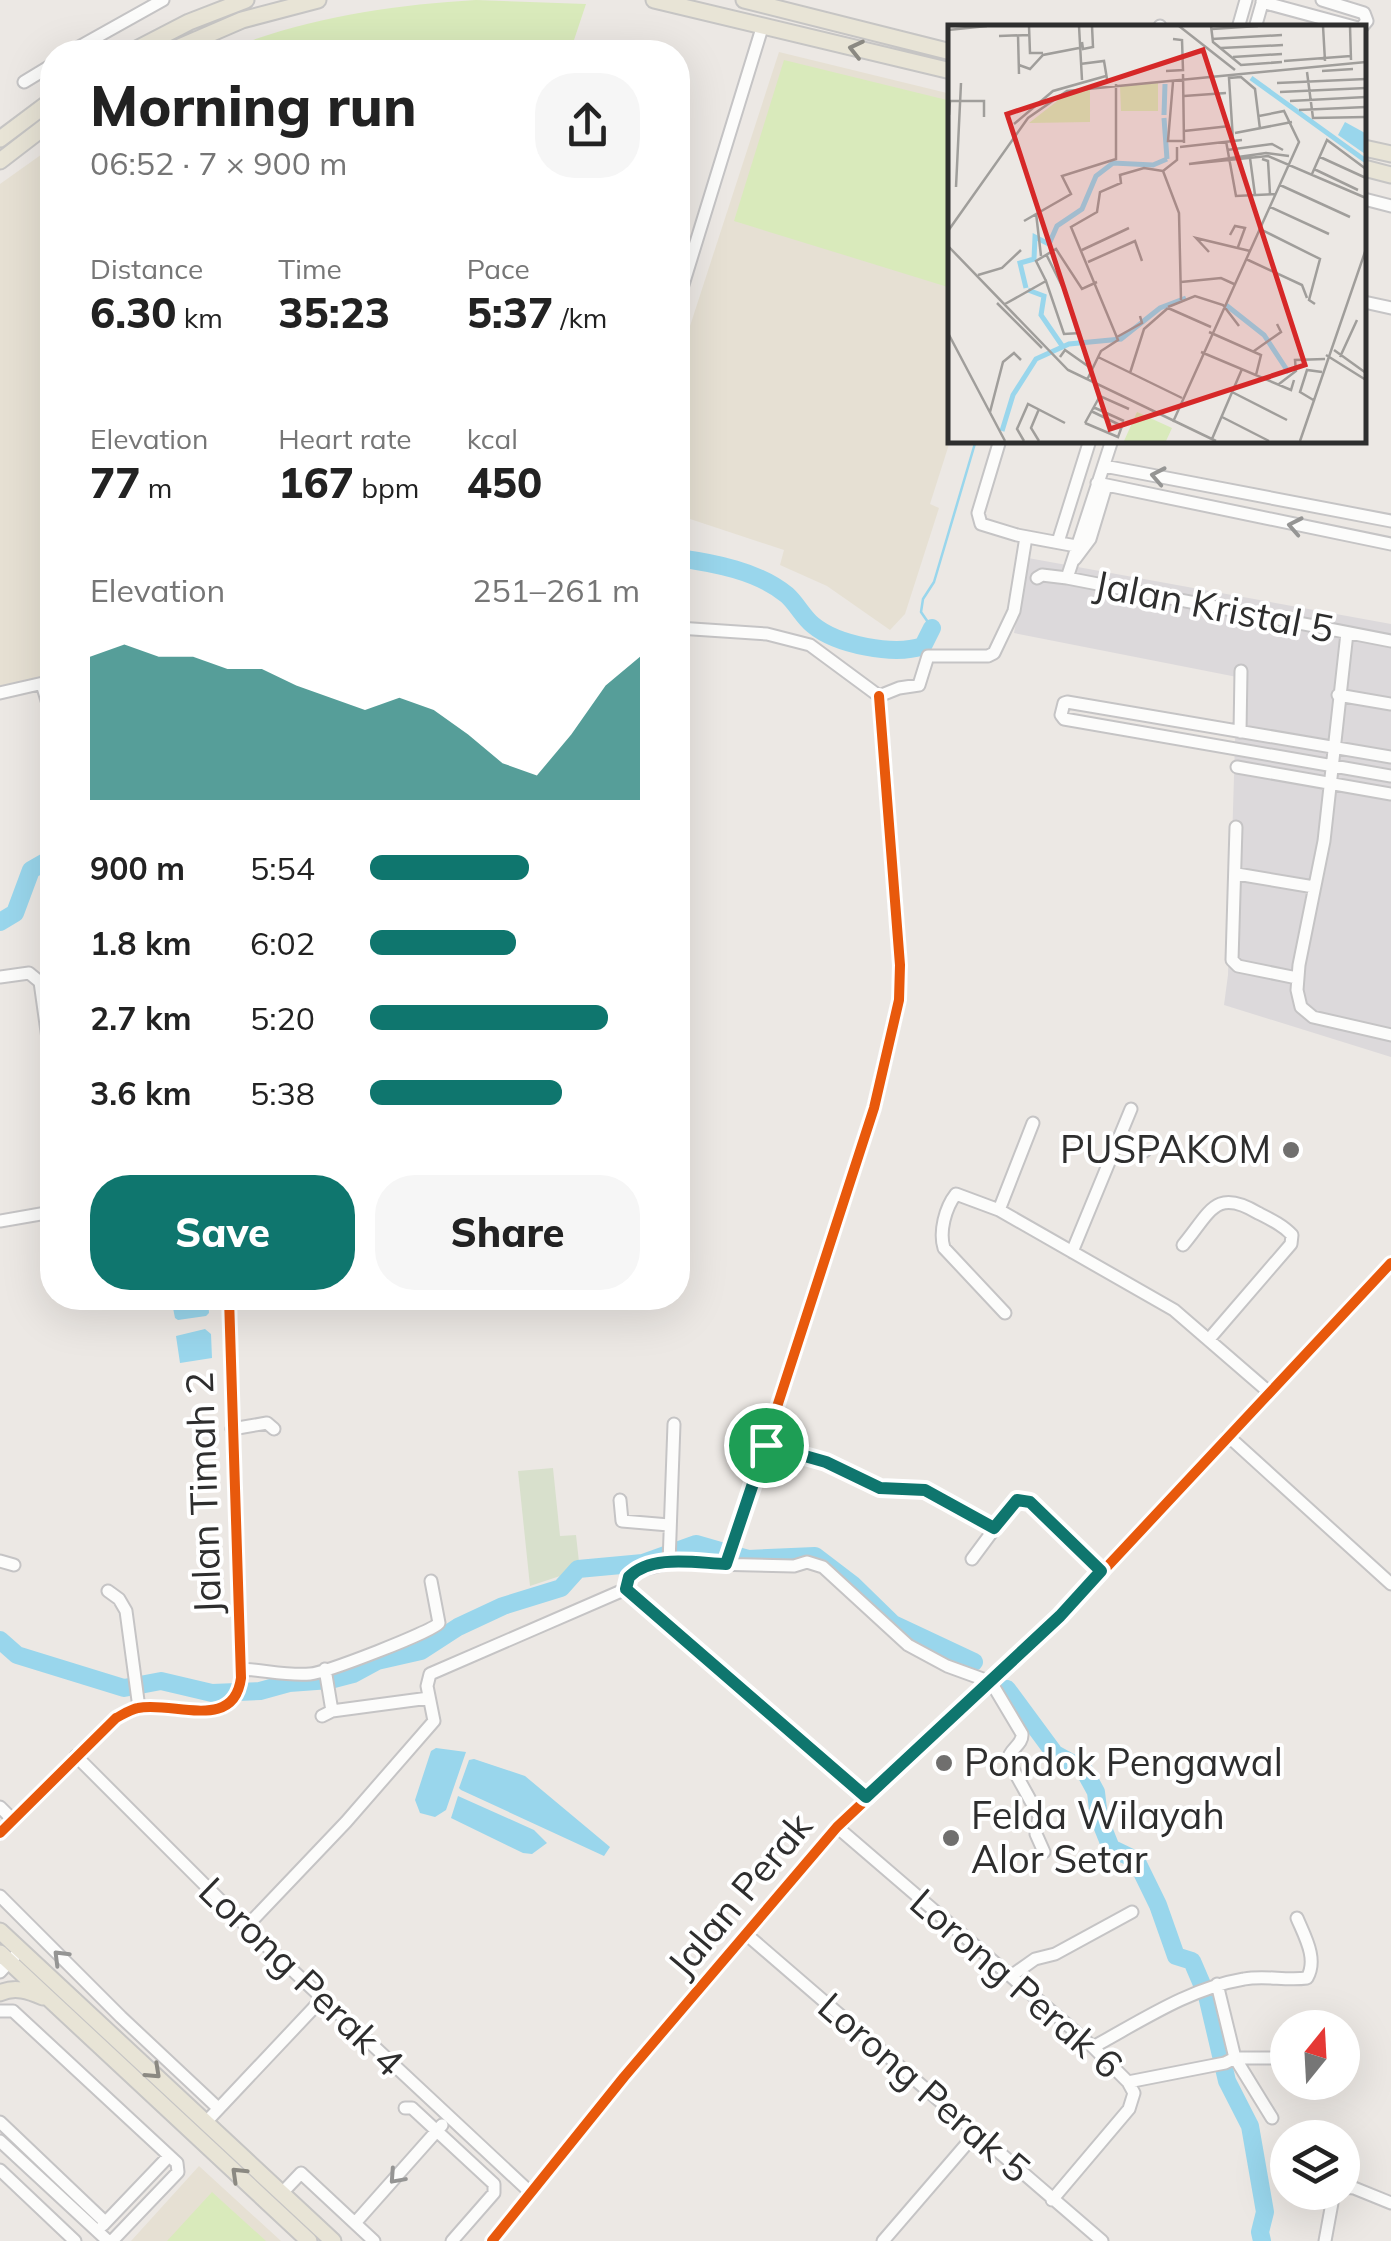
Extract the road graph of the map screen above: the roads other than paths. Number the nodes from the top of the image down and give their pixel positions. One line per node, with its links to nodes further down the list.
1 (163, 0): 14 (street)
2 (246, 0): 15 (main road)
3 (318, 0): 16 (main road)
4 (654, 0): 13 (main road)
5 (744, 0): 17 (main road)
6 (1246, 0): 9 (street)
7 (1322, 0): 12 (street)
8 (1263, 1): 10 (street); 11 (street)
9 (1239, 25)
10 (1256, 25)
11 (1348, 25)
12 (1362, 25)
13 (762, 28): 18 (main road, one-way to 13); 31 (street)
14 (91, 40)
15 (154, 40)
16 (196, 40)
17 (948, 51)
18 (948, 70)
19 (40, 75): 20 (street)
20 (24, 82)
21 (40, 109): 23 (main road)
22 (40, 130): 26 (main road)
23 (0, 140)
24 (1366, 148): 25 (main road)
25 (1391, 154)
26 (0, 161)
27 (1366, 169): 28 (main road)
28 (1391, 175)
29 (1366, 200): 30 (street)
30 (1391, 206)
31 (690, 262)
32 (1366, 302): 33 (street)
33 (1391, 308)
34 (999, 442): 40 (street)
35 (1089, 442): 41 (street)
36 (1111, 442): 37 (street)
37 (1104, 466): 38 (street); 39 (street, one-way to 37)
38 (1102, 484): 42 (street, one-way to 38); 43 (street)
39 (1391, 521)
40 (1026, 537): 41 (street); 54 (street)
41 (1058, 542): 43 (street)
42 (1391, 544)
43 (1075, 552): 45 (street)
44 (1037, 578): 45 (street, Jalan Kristal 5)
45 (1068, 578): 48 (street, Jalan Kristal 5)
46 (1391, 623): 49 (street)
47 (690, 629): 54 (street)
48 (1347, 633): 49 (street, Jalan Kristal 5); 53 (street)
49 (1389, 641)
50 (1240, 671): 56 (street)
51 (40, 684): 52 (street)
52 (0, 693)
53 (1338, 695): 55 (street); 57 (street)
54 (879, 696): 89 (street)
55 (1391, 704)
56 (1240, 732): 57 (street); 59 (street)
57 (1332, 746): 58 (street); 59 (street)
58 (1391, 757)
59 (1331, 766): 61 (street); 62 (street)
60 (1237, 768): 62 (street)
61 (1391, 776)
62 (1329, 784): 63 (street); 66 (street)
63 (1391, 794)
64 (1236, 827): 65 (street)
65 (1236, 874): 66 (street); 68 (street)
66 (1314, 887): 68 (street)
67 (0, 977): 69 (street)
68 (1297, 978): 70 (street)
69 (40, 982)
70 (1391, 1035)
71 (1131, 1109): 73 (street)
72 (1034, 1123): 75 (street)
73 (1118, 1140): 74 (street); 79 (street)
74 (1145, 1151)
75 (999, 1210): 79 (street); 82 (street)
76 (40, 1214): 77 (street)
77 (0, 1221)
78 (1183, 1244): 83 (street)
79 (1072, 1252): 83 (street)
80 (1389, 1270): 84 (street, Jalan Perak)
81 (229, 1310): 86 (street, Jalan Timah 2)
82 (1005, 1313)
83 (1210, 1338): 84 (street)
84 (1270, 1393): 88 (street, Jalan Perak)
85 (674, 1424): 91 (street)
86 (232, 1429): 87 (street); 103 (street, Jalan Timah 2)
87 (274, 1429)
88 (1228, 1436): 98 (street, Jalan Perak); 101 (street)
89 (766, 1445): 92 (street); 93 (street)
90 (620, 1500): 91 (street)
91 (669, 1525): 95 (street)
92 (994, 1528): 94 (street); 98 (street)
93 (728, 1557): 95 (street); 105 (street)
94 (972, 1559)
95 (669, 1561): 100 (street)
96 (0, 1562): 97 (street)
97 (14, 1565)
98 (1101, 1571): 105 (street, Jalan Perak)
99 (431, 1581): 104 (street)
100 (627, 1583): 106 (street); 109 (street)
101 (1391, 1584)
102 (108, 1591): 107 (street)
103 (240, 1669): 104 (street); 107 (street, Jalan Timah 2)
104 (326, 1676): 106 (street)
105 (991, 1682): 109 (street, Jalan Perak); 114 (street)
106 (429, 1698): 118 (street)
107 (139, 1708): 108 (street)
108 (76, 1756): 111 (street); 118 (street, Lorong Perak 4)
109 (866, 1797): 112 (street, Jalan Perak)
110 (0, 1806): 111 (street)
111 (13, 1820): 113 (street)
112 (837, 1826): 120 (street, Jalan Perak); 122 (street, Lorong Perak 6)
113 (0, 1833)
114 (1044, 1852)
115 (0, 1896): 128 (street, one-way to 115)
116 (1132, 1912): 122 (street)
117 (1297, 1918): 123 (street)
118 (246, 1927): 125 (street, Lorong Perak 4)
119 (0, 1930): 121 (main road)
120 (746, 1934): 141 (street, Lorong Perak 5); 146 (street, Jalan Perak)
121 (14, 1961): 124 (street); 126 (main road); 129 (main road)
122 (1011, 1976): 130 (street, Lorong Perak 6)
123 (1207, 1988): 130 (street); 132 (street)
124 (0, 1992): 126 (main road)
125 (323, 1998): 134 (street); 136 (street, Lorong Perak 4)
126 (52, 2000): 155 (main road, one-way to 126)
127 (0, 2011): 143 (street)
128 (120, 2017): 129 (street); 134 (street)
129 (108, 2030): 138 (main road, one-way to 138)
130 (1093, 2047): 133 (street, Lorong Perak 6)
131 (1270, 2059): 132 (street)
132 (1225, 2061): 133 (street); 137 (street)
133 (1128, 2082): 148 (street, Lorong Perak 6)
134 (218, 2108): 138 (street)
135 (404, 2108): 140 (street)
136 (450, 2116): 140 (street); 146 (street, Lorong Perak 4)
137 (1272, 2118)
138 (206, 2121): 147 (main road)
139 (0, 2122): 152 (street)
140 (437, 2130): 151 (street, one-way to 151); 158 (street)
141 (976, 2133): 148 (street, Lorong Perak 5); 160 (street)
142 (0, 2140): 152 (street)
143 (169, 2156): 152 (street); 154 (street)
144 (0, 2170): 153 (street)
145 (1360, 2190): 149 (street)
146 (531, 2192): 159 (street, Jalan Perak)
147 (282, 2193): 151 (street); 156 (main road)
148 (1052, 2200): 161 (street, Lorong Perak 5)
149 (1391, 2203)
150 (1330, 2210): 162 (street)
151 (355, 2223): 157 (street)
152 (101, 2226): 154 (street)
153 (75, 2241)
154 (110, 2241)
155 (309, 2241)
156 (333, 2241)
157 (374, 2241)
158 (452, 2241)
159 (492, 2241)
160 (884, 2241)
161 (1102, 2241)
162 (1324, 2241)

